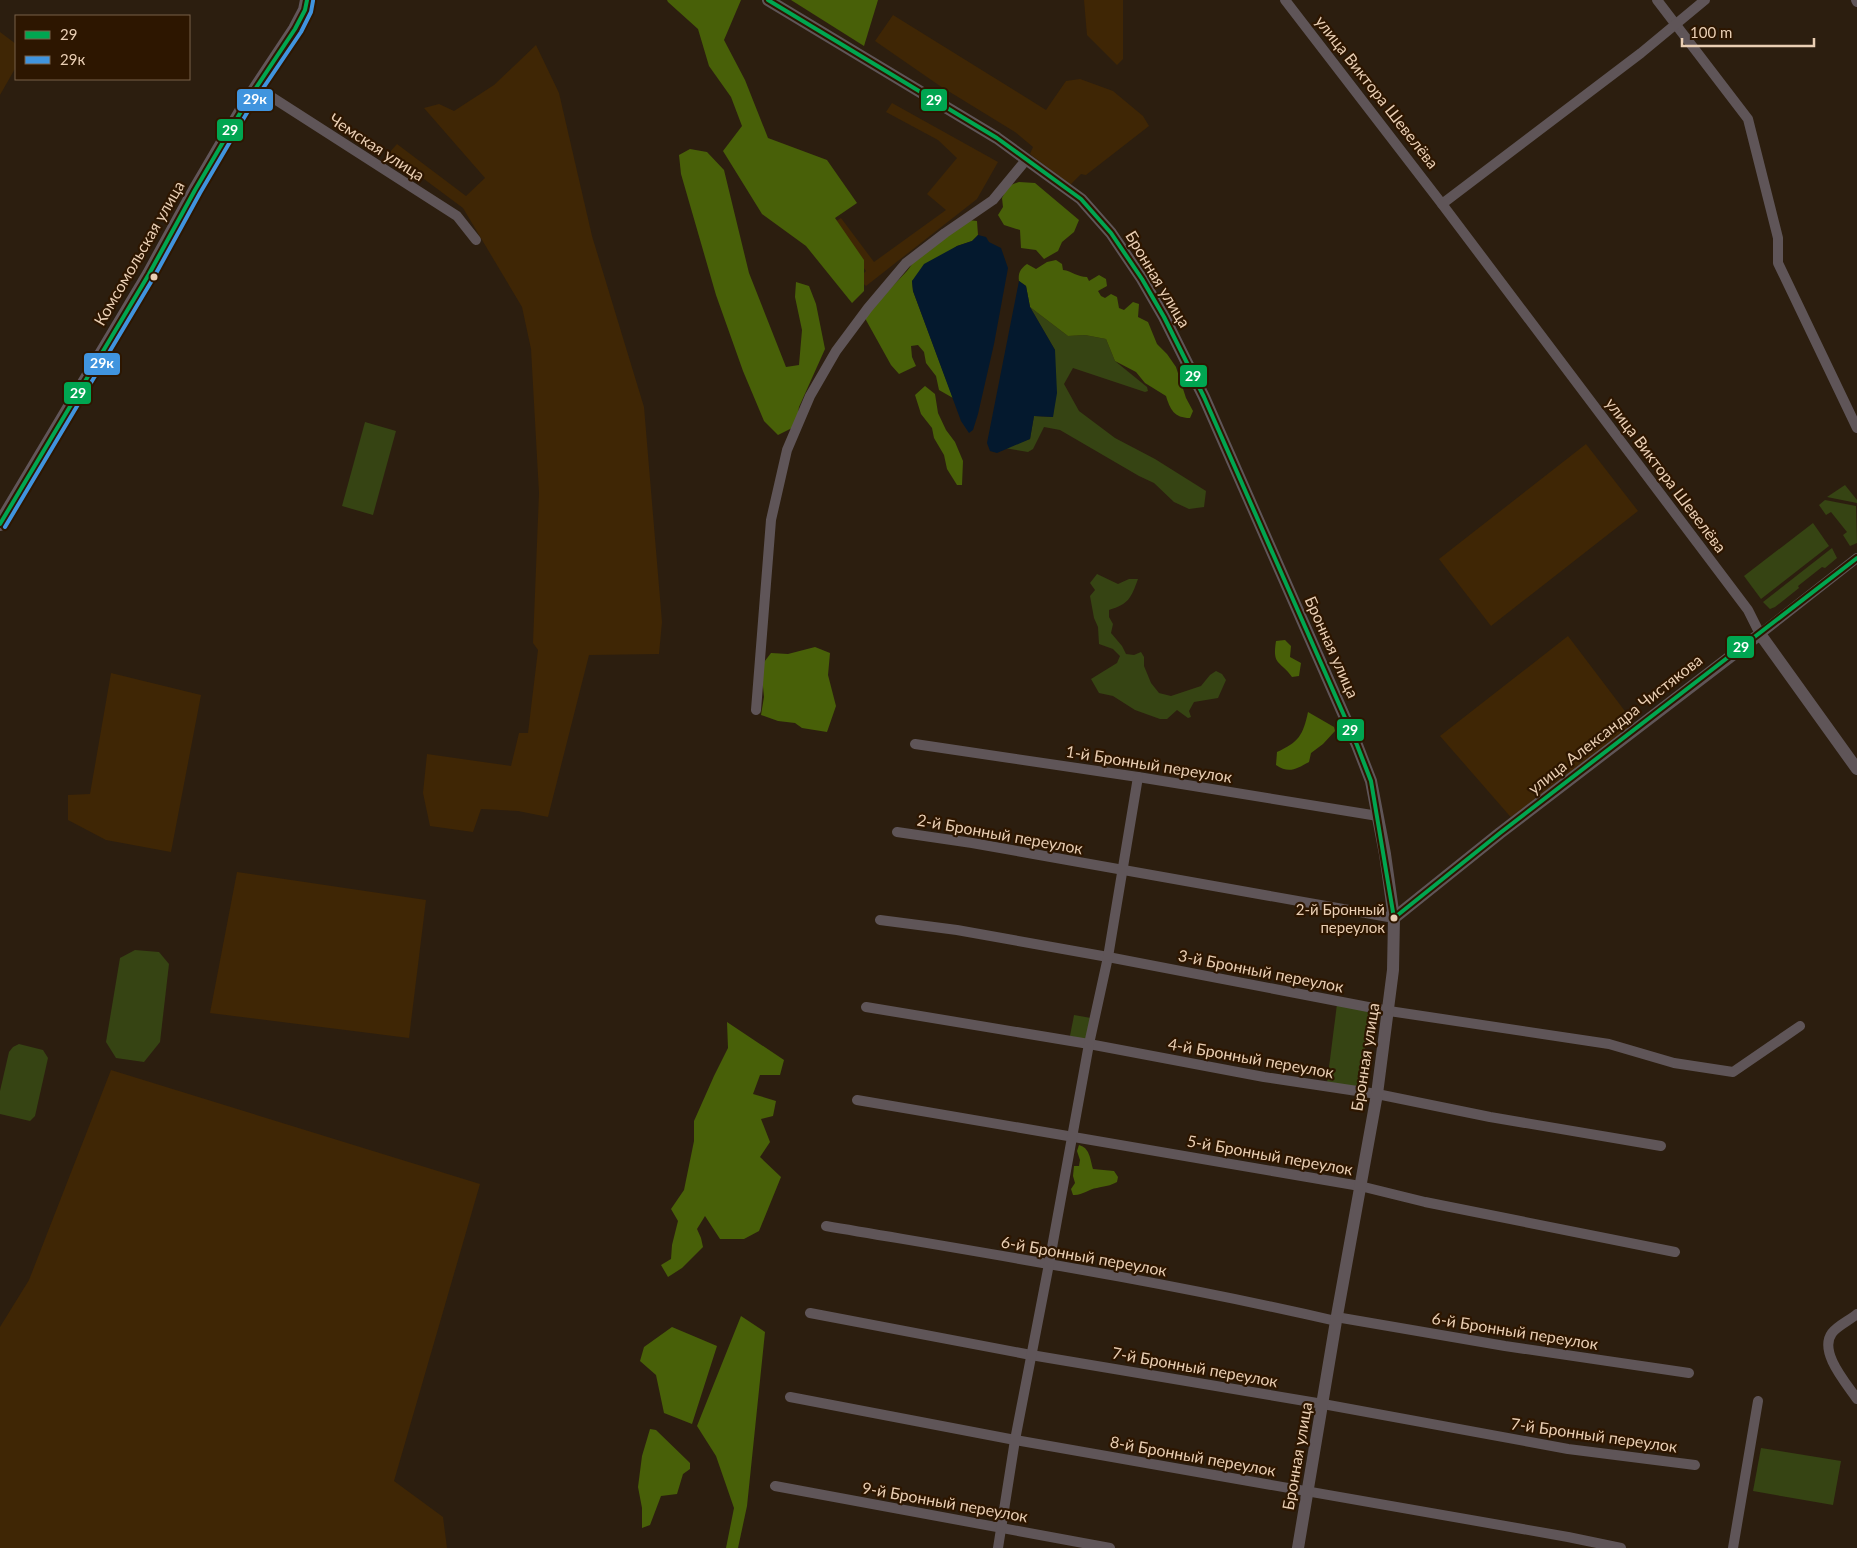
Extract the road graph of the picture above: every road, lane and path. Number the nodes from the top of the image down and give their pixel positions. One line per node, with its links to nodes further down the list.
1 (307, 0): 7 (main road, Комсомольская улица)
2 (768, 0): 8 (street, Бронная улица)
3 (1285, 0): 9 (street, улица Виктора Шевелёва)
4 (1657, 0): 6 (street)
5 (1705, 0): 6 (street)
6 (1675, 24): 9 (street); 11 (street)
7 (256, 87): 10 (street, Чемская улица); 12 (main road, Комсомольская улица)
8 (1026, 160): 15 (street); 19 (street, Бронная улица)
9 (1442, 204): 14 (street, улица Виктора Шевелёва)
10 (476, 240)
11 (1857, 428)
12 (0, 524)
13 (1857, 558): 14 (street, улица Александра Чистякова)
14 (1760, 634): 17 (street, улица Виктора Шевелёва); 22 (street, улица Александра Чистякова)
15 (756, 710)
16 (915, 744): 18 (street, 1-й Бронный переулок)
17 (1857, 770)
18 (1138, 777): 19 (street, 1-й Бронный переулок); 21 (street)
19 (1378, 816): 22 (street, Бронная улица)
20 (897, 832): 21 (street, 2-й Бронный переулок)
21 (1122, 870): 22 (street, 2-й Бронный переулок); 24 (street)
22 (1394, 918): 26 (street, Бронная улица)
23 (880, 920): 24 (street, 3-й Бронный переулок)
24 (1108, 957): 26 (street, 3-й Бронный переулок); 28 (street)
25 (866, 1006): 28 (street, 4-й Бронный переулок)
26 (1389, 1011): 27 (street, 3-й Бронный переулок); 29 (street, Бронная улица)
27 (1800, 1026)
28 (1089, 1044): 29 (street, 4-й Бронный переулок); 31 (street)
29 (1376, 1094): 32 (street, 4-й Бронный переулок); 33 (street, Бронная улица)
30 (857, 1100): 31 (street, 5-й Бронный переулок)
31 (1072, 1136): 33 (street, 5-й Бронный переулок); 36 (street)
32 (1661, 1146)
33 (1360, 1186): 35 (street, 5-й Бронный переулок); 39 (street, Бронная улица)
34 (826, 1226): 36 (street, 6-й Бронный переулок)
35 (1675, 1252)
36 (1049, 1264): 39 (street, 6-й Бронный переулок); 40 (street)
37 (810, 1313): 40 (street, 7-й Бронный переулок)
38 (1857, 1314): 43 (street)
39 (1336, 1319): 41 (street, 6-й Бронный переулок); 45 (street, Бронная улица)
40 (1031, 1355): 45 (street, 7-й Бронный переулок); 46 (street)
41 (1689, 1373)
42 (790, 1397): 46 (street, 8-й Бронный переулок)
43 (1857, 1399)
44 (1758, 1401): 55 (street)
45 (1322, 1404): 47 (street, 7-й Бронный переулок); 49 (street, Бронная улица)
46 (1015, 1440): 49 (street, 8-й Бронный переулок); 50 (street)
47 (1695, 1464)
48 (775, 1486): 50 (street, 9-й Бронный переулок)
49 (1308, 1491): 53 (street, Бронная улица); 54 (street, 8-й Бронный переулок)
50 (1001, 1528): 51 (street); 52 (street, 9-й Бронный переулок)
51 (998, 1548)
52 (1110, 1548)
53 (1298, 1548)
54 (1620, 1548)
55 (1733, 1548)

